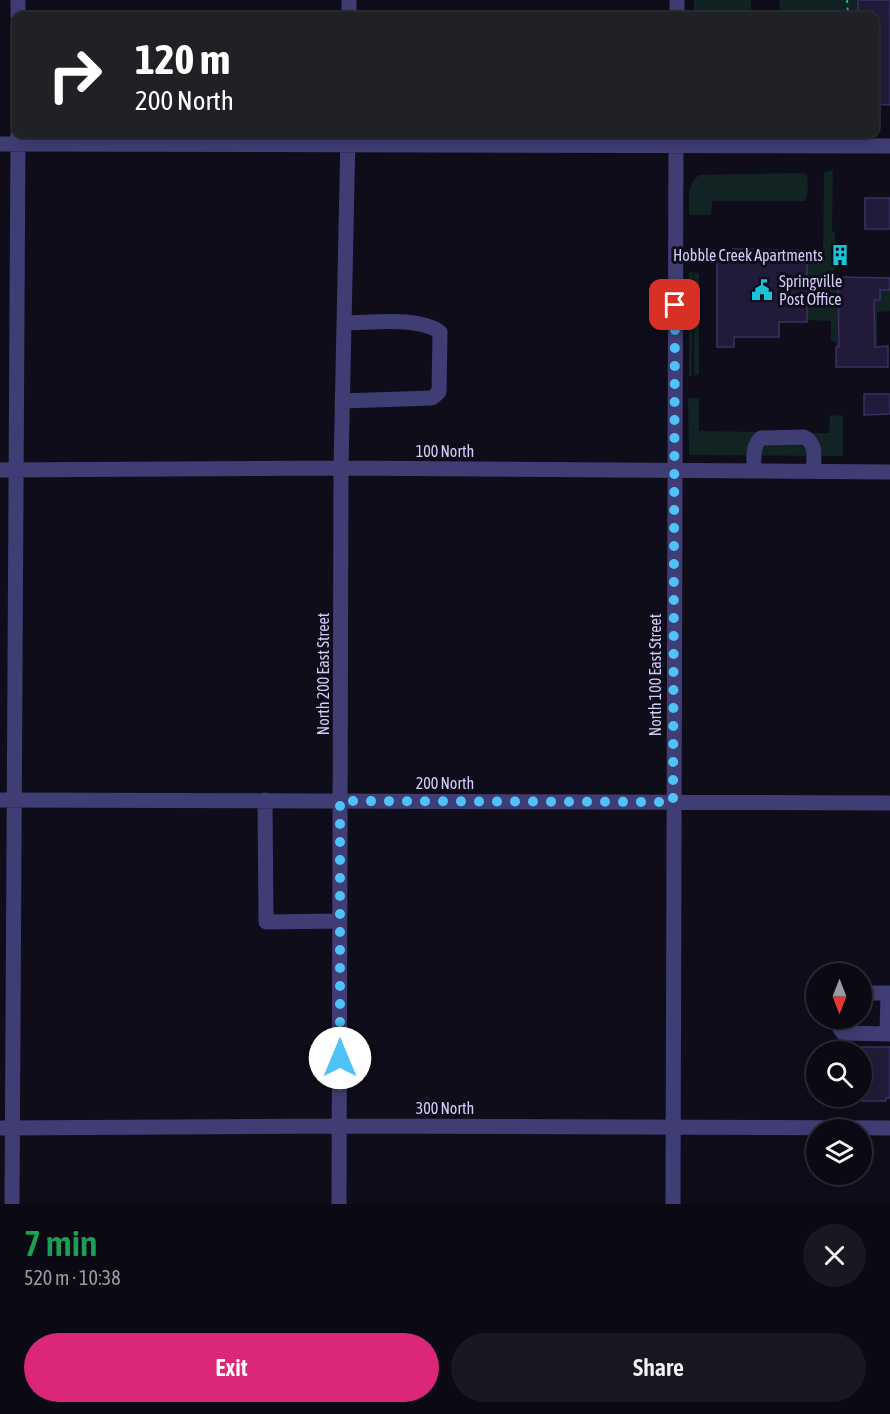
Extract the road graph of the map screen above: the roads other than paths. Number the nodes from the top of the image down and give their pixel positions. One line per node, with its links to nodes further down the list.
1 (19, 139): 2 (street); 4 (street); 10 (street)
2 (348, 139): 3 (street); 6 (street, North 200 East Street)
3 (676, 140): 5 (street); 12 (street, North 100 East Street)
4 (0, 144)
5 (890, 146)
6 (344, 323): 7 (street, North 200 East Street); 7 (street)
7 (342, 401): 8 (street, North 200 East Street)
8 (341, 468): 10 (street, 100 North); 12 (street, 100 North); 17 (street, North 200 East Street)
9 (0, 470): 10 (street, 100 North)
10 (16, 470): 15 (street)
11 (754, 470): 12 (street, 100 North); 13 (street, 100 North); 13 (street)
12 (674, 471): 18 (street, North 100 East Street)
13 (813, 471): 14 (street, 100 North)
14 (890, 472)
15 (8, 800): 16 (street, 200 North); 27 (street)
16 (265, 800): 17 (street, 200 North); 20 (street)
17 (340, 801): 18 (street, 200 North); 20 (street, North 200 East Street)
18 (673, 802): 19 (street, 200 North); 26 (street, North 100 East Street)
19 (890, 803)
20 (340, 921): 25 (street, North 200 East Street)
21 (872, 993): 22 (street)
22 (889, 993): 24 (street)
23 (840, 1029): 24 (street)
24 (888, 1034)
25 (339, 1126): 26 (street, 300 North); 27 (street, 300 North); 30 (street, North 200 East Street)
26 (673, 1127): 28 (street, 300 North); 31 (street, North 100 East Street)
27 (7, 1128): 29 (street)
28 (890, 1128)
29 (12, 1204)
30 (339, 1204)
31 (673, 1204)

